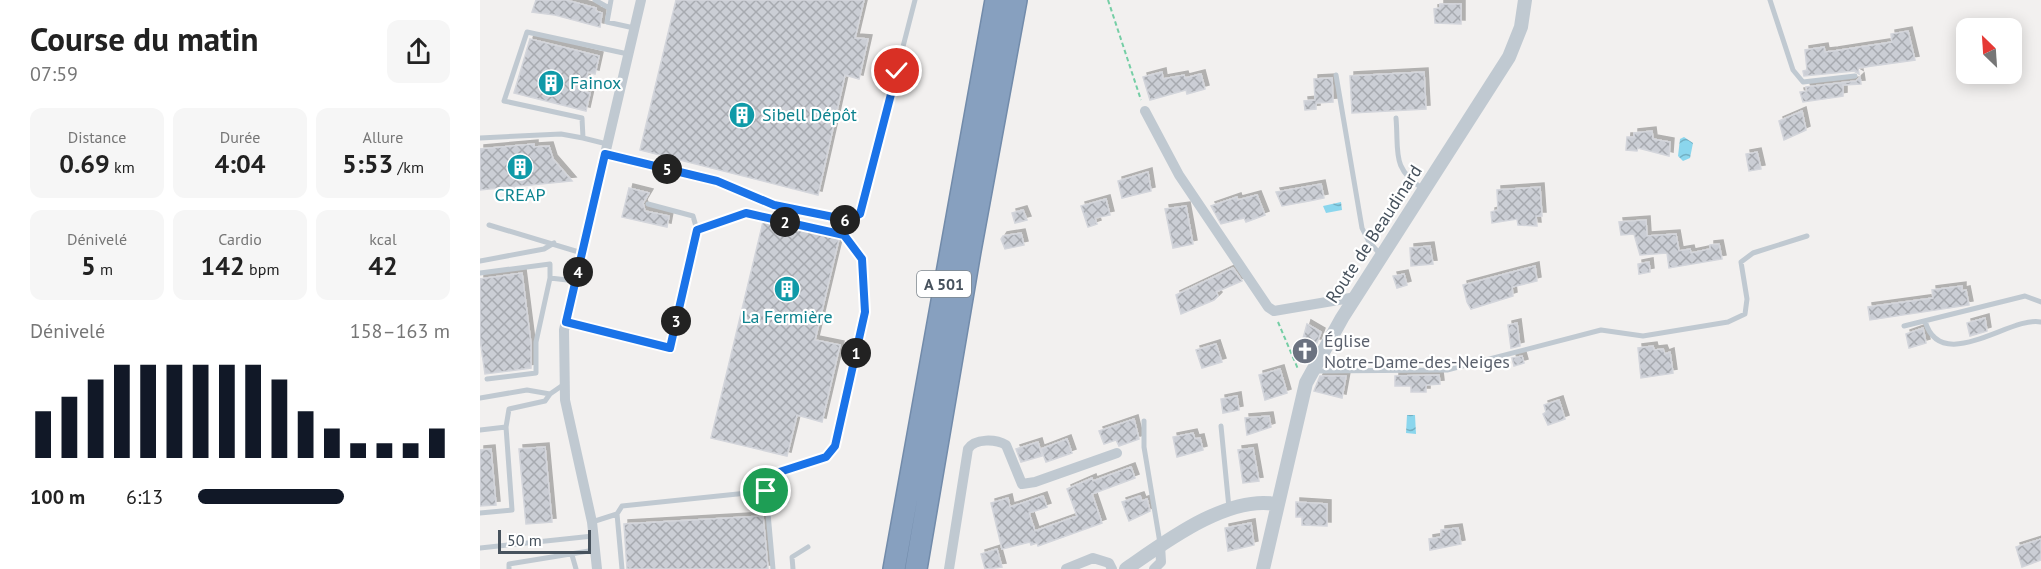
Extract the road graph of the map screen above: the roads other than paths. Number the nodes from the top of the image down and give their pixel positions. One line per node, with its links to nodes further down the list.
1 (595, 0): 9 (lane)
2 (611, 0): 9 (lane)
3 (641, 0): 10 (street)
4 (915, 0): 18 (lane)
5 (996, 0): 65 (highway, A 501)
6 (1016, 0): 66 (highway, A 501)
7 (1525, 0): 19 (street, Route de Beaudinard)
8 (1770, 0): 13 (lane)
9 (609, 8): 10 (lane)
10 (634, 28): 11 (street)
11 (628, 54): 17 (lane); 18 (street)
12 (1336, 75): 26 (lane)
13 (1855, 75)
14 (1145, 111): 31 (street)
15 (1396, 118): 19 (lane)
16 (480, 138): 17 (lane)
17 (583, 138): 18 (lane)
18 (606, 149): 25 (street)
19 (1424, 190): 26 (street, Route de Beaudinard)
20 (648, 204): 22 (lane)
21 (489, 225): 24 (lane)
22 (697, 230): 34 (lane); 47 (lane)
23 (1807, 236): 37 (lane)
24 (554, 243): 25 (lane); 27 (lane)
25 (582, 253): 30 (street)
26 (1382, 256): 31 (street, Route de Beaudinard)
27 (480, 261)
28 (480, 273): 29 (lane)
29 (549, 278): 30 (lane); 38 (lane)
30 (576, 281): 34 (street)
31 (1356, 297): 37 (street, Route de Beaudinard)
32 (2041, 302): 33 (lane)
33 (1925, 321): 35 (lane); 36 (lane)
34 (566, 322): 39 (street)
35 (2041, 322)
36 (1904, 326)
37 (1306, 370): 48 (street, Route de Beaudinard)
38 (487, 379)
39 (563, 385): 40 (lane); 52 (street)
40 (550, 394): 41 (lane); 44 (lane)
41 (480, 398)
42 (1144, 421): 54 (lane)
43 (1221, 426): 49 (lane)
44 (506, 427): 45 (lane); 50 (lane)
45 (480, 430)
46 (1117, 453): 67 (street)
47 (766, 491): 51 (lane); 63 (lane)
48 (1276, 504): 49 (street); 72 (street, Route de Beaudinard)
49 (1229, 509): 54 (street)
50 (480, 513)
51 (617, 514): 52 (lane); 62 (lane)
52 (592, 522): 53 (street)
53 (593, 536): 56 (lane); 57 (street)
54 (1160, 545): 70 (street); 71 (street)
55 (808, 547): 64 (lane)
56 (480, 548)
57 (595, 550): 58 (lane); 61 (street)
58 (572, 555): 59 (lane); 60 (lane)
59 (509, 569)
60 (576, 569)
61 (597, 569)
62 (622, 569)
63 (773, 569)
64 (793, 569)
65 (894, 569)
66 (916, 569)
67 (949, 569)
68 (1066, 569): 69 (street)
69 (1112, 569)
70 (1126, 569)
71 (1154, 569)
72 (1263, 569)

